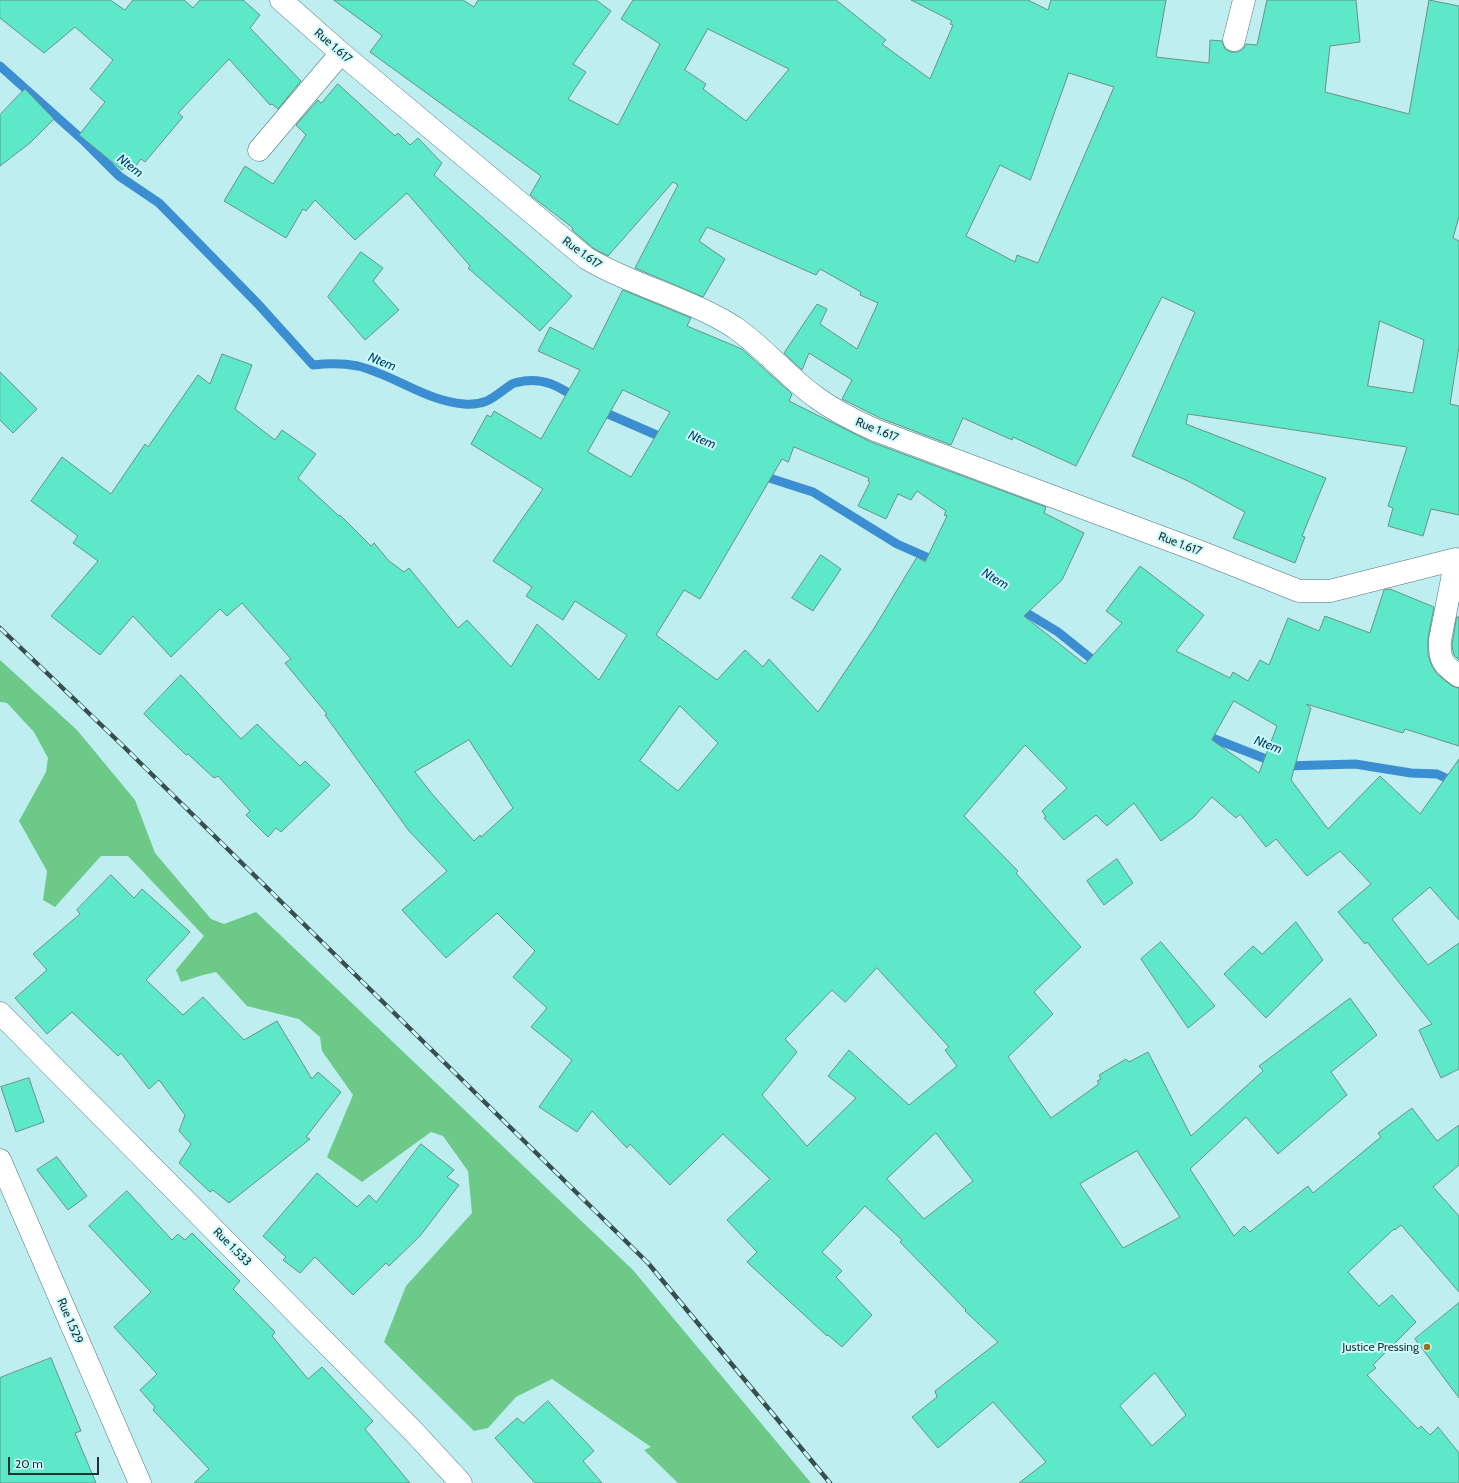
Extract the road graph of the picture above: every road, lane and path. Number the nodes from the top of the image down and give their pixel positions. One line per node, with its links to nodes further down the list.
1 (281, 0): 4 (street, Rue 1.617)
2 (1244, 0): 3 (street)
3 (1234, 40)
4 (341, 53): 5 (street); 6 (street, Rue 1.617)
5 (259, 150)
6 (1458, 558): 7 (street, Rue 1.617)
7 (1455, 583): 8 (street, Rue 1.617)
8 (1459, 676)
9 (3, 1023): 12 (street, Rue 1.533)
10 (0, 1160): 11 (street, Rue 1.529)
11 (140, 1482)
12 (461, 1483)

